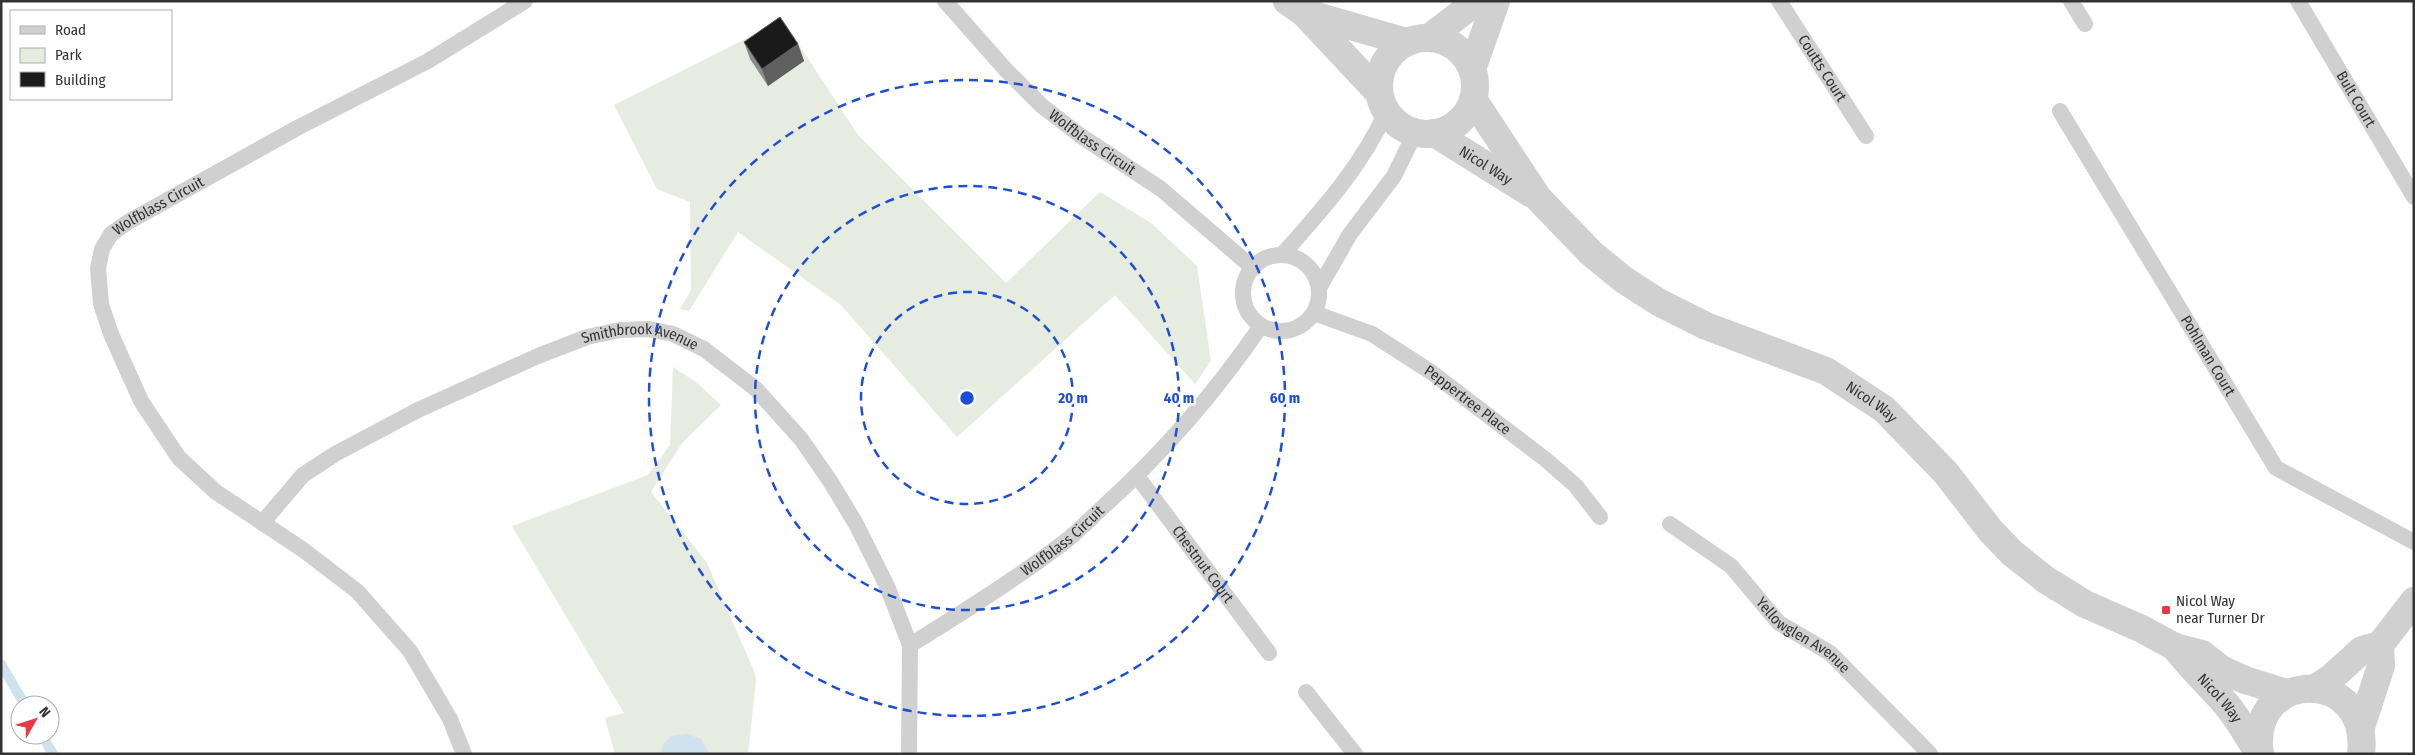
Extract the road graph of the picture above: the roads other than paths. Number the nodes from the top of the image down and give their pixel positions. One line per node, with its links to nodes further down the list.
1 (525, 1): 26 (lane, Wolfblass Circuit)
2 (945, 1): 20 (lane, Wolfblass Circuit)
3 (1477, 1): 10 (street)
4 (1496, 1): 11 (street)
5 (1779, 1): 16 (lane, Coutts Court)
6 (2071, 1): 9 (lane)
7 (2298, 1): 17 (lane, Bult Court)
8 (1296, 7): 10 (street); 13 (street)
9 (2085, 24)
10 (1418, 40): 11 (street); 13 (street)
11 (1472, 69): 12 (street)
12 (1473, 99): 15 (street); 18 (street, Nicol Way)
13 (1383, 102): 15 (street); 19 (lane)
14 (2060, 110): 28 (lane, Pohlman Court)
15 (1425, 133): 18 (street, Nicol Way); 21 (lane)
16 (1866, 136)
17 (2414, 197)
18 (1538, 198): 32 (street, Nicol Way)
19 (1282, 255): 20 (lane); 21 (lane)
20 (1253, 268): 23 (lane)
21 (1319, 288): 22 (lane)
22 (1314, 313): 23 (lane); 25 (lane, Peppertree Place)
23 (1261, 326): 24 (lane, Wolfblass Circuit)
24 (1137, 476): 30 (lane, Wolfblass Circuit); 33 (lane, Chestnut Court)
25 (1600, 517)
26 (262, 523): 30 (lane, Smithbrook Avenue); 39 (lane, Wolfblass Circuit)
27 (1670, 524): 38 (lane, Yellowglen Avenue)
28 (2414, 542)
29 (2414, 601): 31 (street)
30 (910, 645): 40 (lane)
31 (2380, 645): 34 (street); 37 (street)
32 (2175, 647): 36 (street, Nicol Way); 42 (street, Nicol Way)
33 (1269, 653)
34 (2316, 688): 36 (street); 37 (street)
35 (1306, 692): 41 (lane)
36 (2287, 693): 42 (street)
37 (2364, 743)
38 (1925, 753)
39 (464, 754)
40 (909, 754)
41 (1355, 754)
42 (2260, 754)

